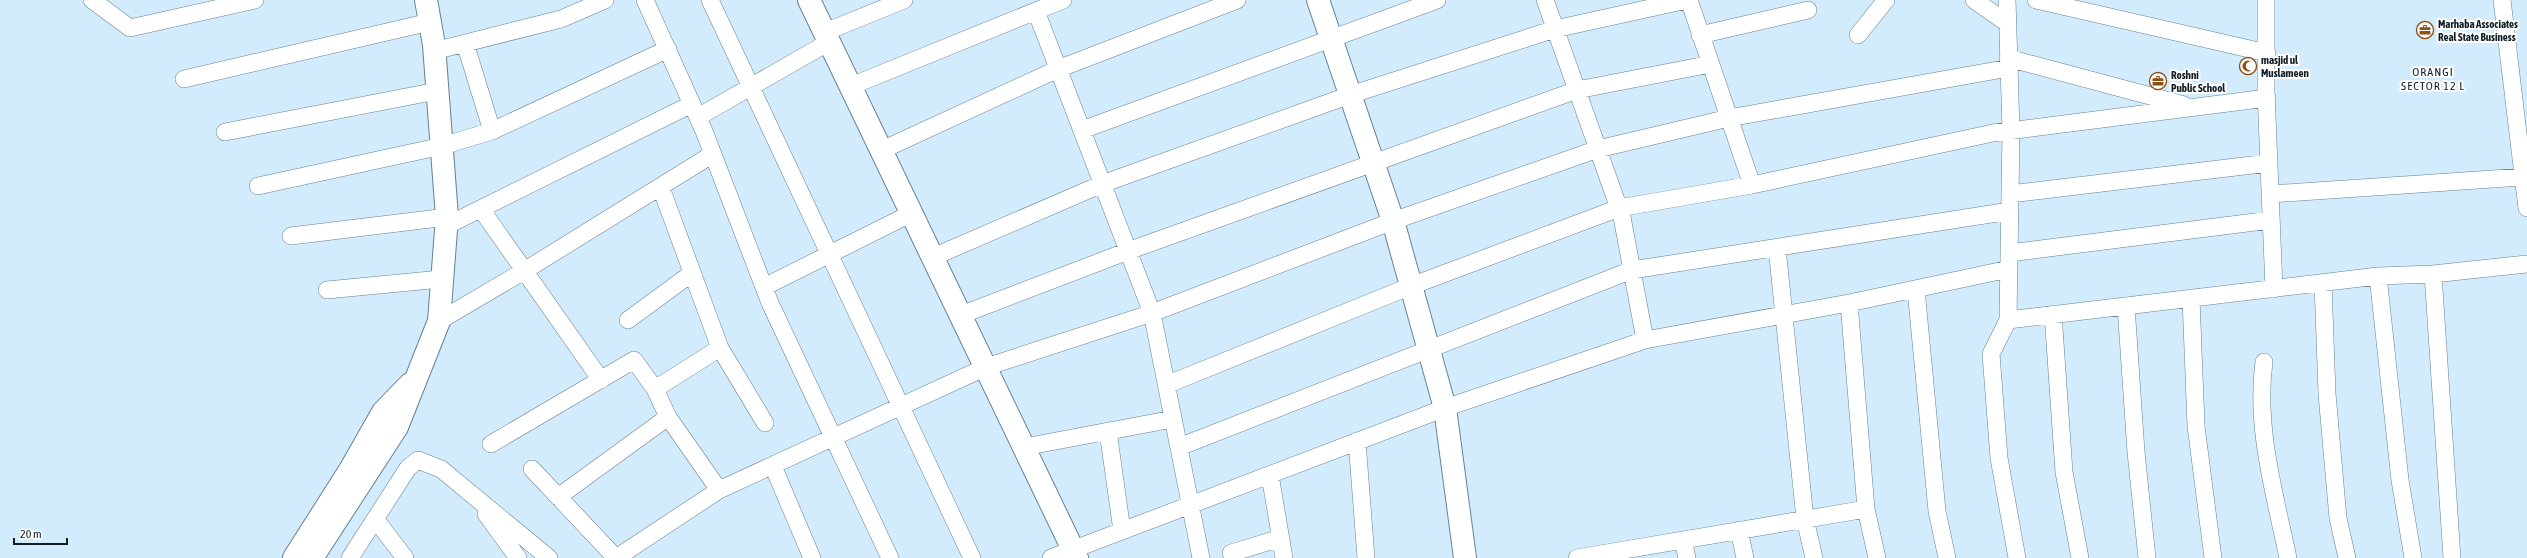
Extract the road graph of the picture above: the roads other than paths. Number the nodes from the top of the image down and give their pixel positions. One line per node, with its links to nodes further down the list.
1 (92, 0): 2 (street)
2 (255, 0)
3 (426, 0): 23 (street)
4 (606, 0): 30 (street)
5 (645, 0): 31 (street)
6 (710, 0): 39 (street)
7 (809, 0): 28 (street)
8 (904, 0): 28 (street)
9 (1063, 0): 22 (street)
10 (1237, 0): 36 (street)
11 (1318, 0): 29 (street)
12 (1437, 0): 29 (street)
13 (1545, 0): 25 (street)
14 (1688, 0): 25 (street); 26 (street)
15 (1886, 0): 27 (street)
16 (1974, 0): 24 (street)
17 (2007, 0): 24 (street)
18 (2036, 0): 33 (street)
19 (2266, 0): 33 (street)
20 (2502, 0): 57 (street)
21 (1808, 10): 26 (street)
22 (1036, 11): 36 (street); 38 (street)
23 (430, 22): 32 (street); 37 (street)
24 (2007, 22): 34 (street)
25 (1556, 29): 40 (street); 42 (street)
26 (1700, 34): 35 (street)
27 (1858, 35)
28 (827, 37): 38 (street); 39 (street)
29 (1331, 39): 42 (street); 47 (street)
30 (465, 43): 32 (street); 48 (street)
31 (668, 49): 45 (street); 48 (street)
32 (434, 51): 41 (street)
33 (2267, 53): 43 (street)
34 (2008, 63): 44 (street); 46 (street); 49 (street)
35 (1710, 64): 40 (street); 46 (street)
36 (1058, 69): 47 (street); 53 (street)
37 (184, 79)
38 (851, 86): 53 (street)
39 (751, 87): 45 (street); 74 (street)
40 (1577, 90): 52 (street); 56 (street)
41 (437, 91): 50 (street); 51 (street)
42 (1350, 95): 56 (street); 58 (street)
43 (2267, 98): 44 (street); 55 (street)
44 (2192, 107): 49 (street)
45 (695, 110): 54 (street); 66 (street)
46 (1729, 118): 52 (street); 59 (street)
47 (1082, 130): 58 (street)
48 (492, 131): 51 (street)
49 (2011, 131): 59 (street); 63 (street)
50 (225, 132)
51 (442, 146): 60 (street); 69 (street)
52 (1598, 149): 64 (street); 70 (street)
53 (882, 150): 67 (street)
54 (713, 154): 61 (street); 86 (street)
55 (2269, 163): 62 (street); 63 (street)
56 (1374, 165): 70 (street); 73 (street)
57 (2522, 177): 62 (street); 65 (street)
58 (1102, 184): 73 (street); 75 (street)
59 (1752, 185): 64 (street)
60 (258, 186)
61 (661, 188): 79 (street); 80 (street)
62 (2270, 194): 68 (street)
63 (2010, 203): 72 (street); 76 (street)
64 (1619, 208): 78 (street); 85 (street)
65 (2527, 208)
66 (481, 210): 69 (street); 79 (street)
67 (912, 213): 74 (street); 75 (street)
68 (2271, 220): 76 (street); 87 (street)
69 (447, 221): 71 (street); 83 (street)
70 (1393, 221): 85 (street); 93 (street)
71 (291, 236)
72 (1777, 248): 78 (street); 94 (street)
73 (1128, 251): 93 (street); 96 (street)
74 (829, 254): 86 (street); 109 (street)
75 (933, 257): 96 (street)
76 (2009, 261): 88 (street); 98 (street)
77 (2527, 264): 81 (street)
78 (1632, 270): 100 (street); 102 (street)
79 (524, 271): 99 (street); 106 (street)
80 (692, 273): 97 (street); 101 (street)
81 (2433, 274): 82 (street); 165 (street)
82 (2378, 276): 84 (street); 164 (street)
83 (441, 279): 89 (street); 99 (street)
84 (2323, 283): 87 (street); 163 (street)
85 (1411, 286): 102 (street); 107 (street)
86 (764, 287): 115 (street)
87 (2274, 288): 90 (street)
88 (1916, 289): 91 (street); 157 (street)
89 (327, 290)
90 (2192, 298): 92 (street); 161 (street)
91 (1849, 303): 94 (street); 127 (street)
92 (2126, 306): 95 (street); 160 (street)
93 (1152, 313): 104 (street); 107 (street)
94 (1785, 314): 100 (street); 128 (street)
95 (2053, 314): 98 (street); 159 (street)
96 (961, 315): 104 (street)
97 (628, 320)
98 (2008, 320): 158 (street)
99 (439, 321): 105 (street)
100 (1645, 340): 110 (street)
101 (720, 348): 108 (street); 113 (street)
102 (1429, 350): 110 (street); 119 (street)
103 (2264, 362): 162 (street)
104 (986, 367): 109 (street); 118 (street)
105 (416, 378): 137 (street); 138 (street)
106 (601, 380): 108 (street); 117 (street)
107 (1166, 385): 112 (street)
108 (654, 389): 111 (street)
109 (901, 407): 115 (street); 146 (street)
110 (1445, 408): 116 (street); 151 (street)
111 (668, 417): 123 (street); 125 (street)
112 (1173, 419): 114 (street); 119 (street)
113 (765, 423)
114 (1108, 431): 118 (street); 131 (street)
115 (834, 438): 120 (street); 145 (street)
116 (1357, 441): 122 (street); 150 (street)
117 (491, 444)
118 (1024, 447): 135 (street)
119 (1179, 447): 126 (street)
120 (774, 466): 123 (street); 144 (street)
121 (532, 469): 125 (street)
122 (1270, 475): 126 (street); 132 (street)
123 (719, 490): 143 (street)
124 (473, 496): 129 (street); 141 (street); 142 (street)
125 (558, 496): 143 (street)
126 (1190, 505): 131 (street); 148 (street)
127 (1866, 509): 128 (street); 156 (street)
128 (1805, 519): 130 (street); 155 (street)
129 (376, 520): 139 (street); 140 (street)
130 (1738, 530): 133 (street); 154 (street)
131 (1122, 531): 135 (street)
132 (1281, 538): 134 (street); 149 (street)
133 (1683, 540): 136 (street); 153 (street)
134 (1232, 553)
135 (1075, 554): 147 (street)
136 (1614, 555): 152 (street)
137 (294, 558)
138 (312, 558)
139 (350, 558)
140 (405, 558)
141 (518, 558)
142 (549, 558)
143 (616, 558)
144 (812, 558)
145 (890, 558)
146 (972, 558)
147 (1051, 558)
148 (1201, 558)
149 (1284, 558)
150 (1366, 558)
151 (1464, 558)
152 (1577, 558)
153 (1687, 558)
154 (1745, 558)
155 (1814, 558)
156 (1877, 558)
157 (1947, 558)
158 (2017, 558)
159 (2080, 558)
160 (2147, 558)
161 (2213, 558)
162 (2288, 558)
163 (2347, 558)
164 (2413, 558)
165 (2452, 558)

